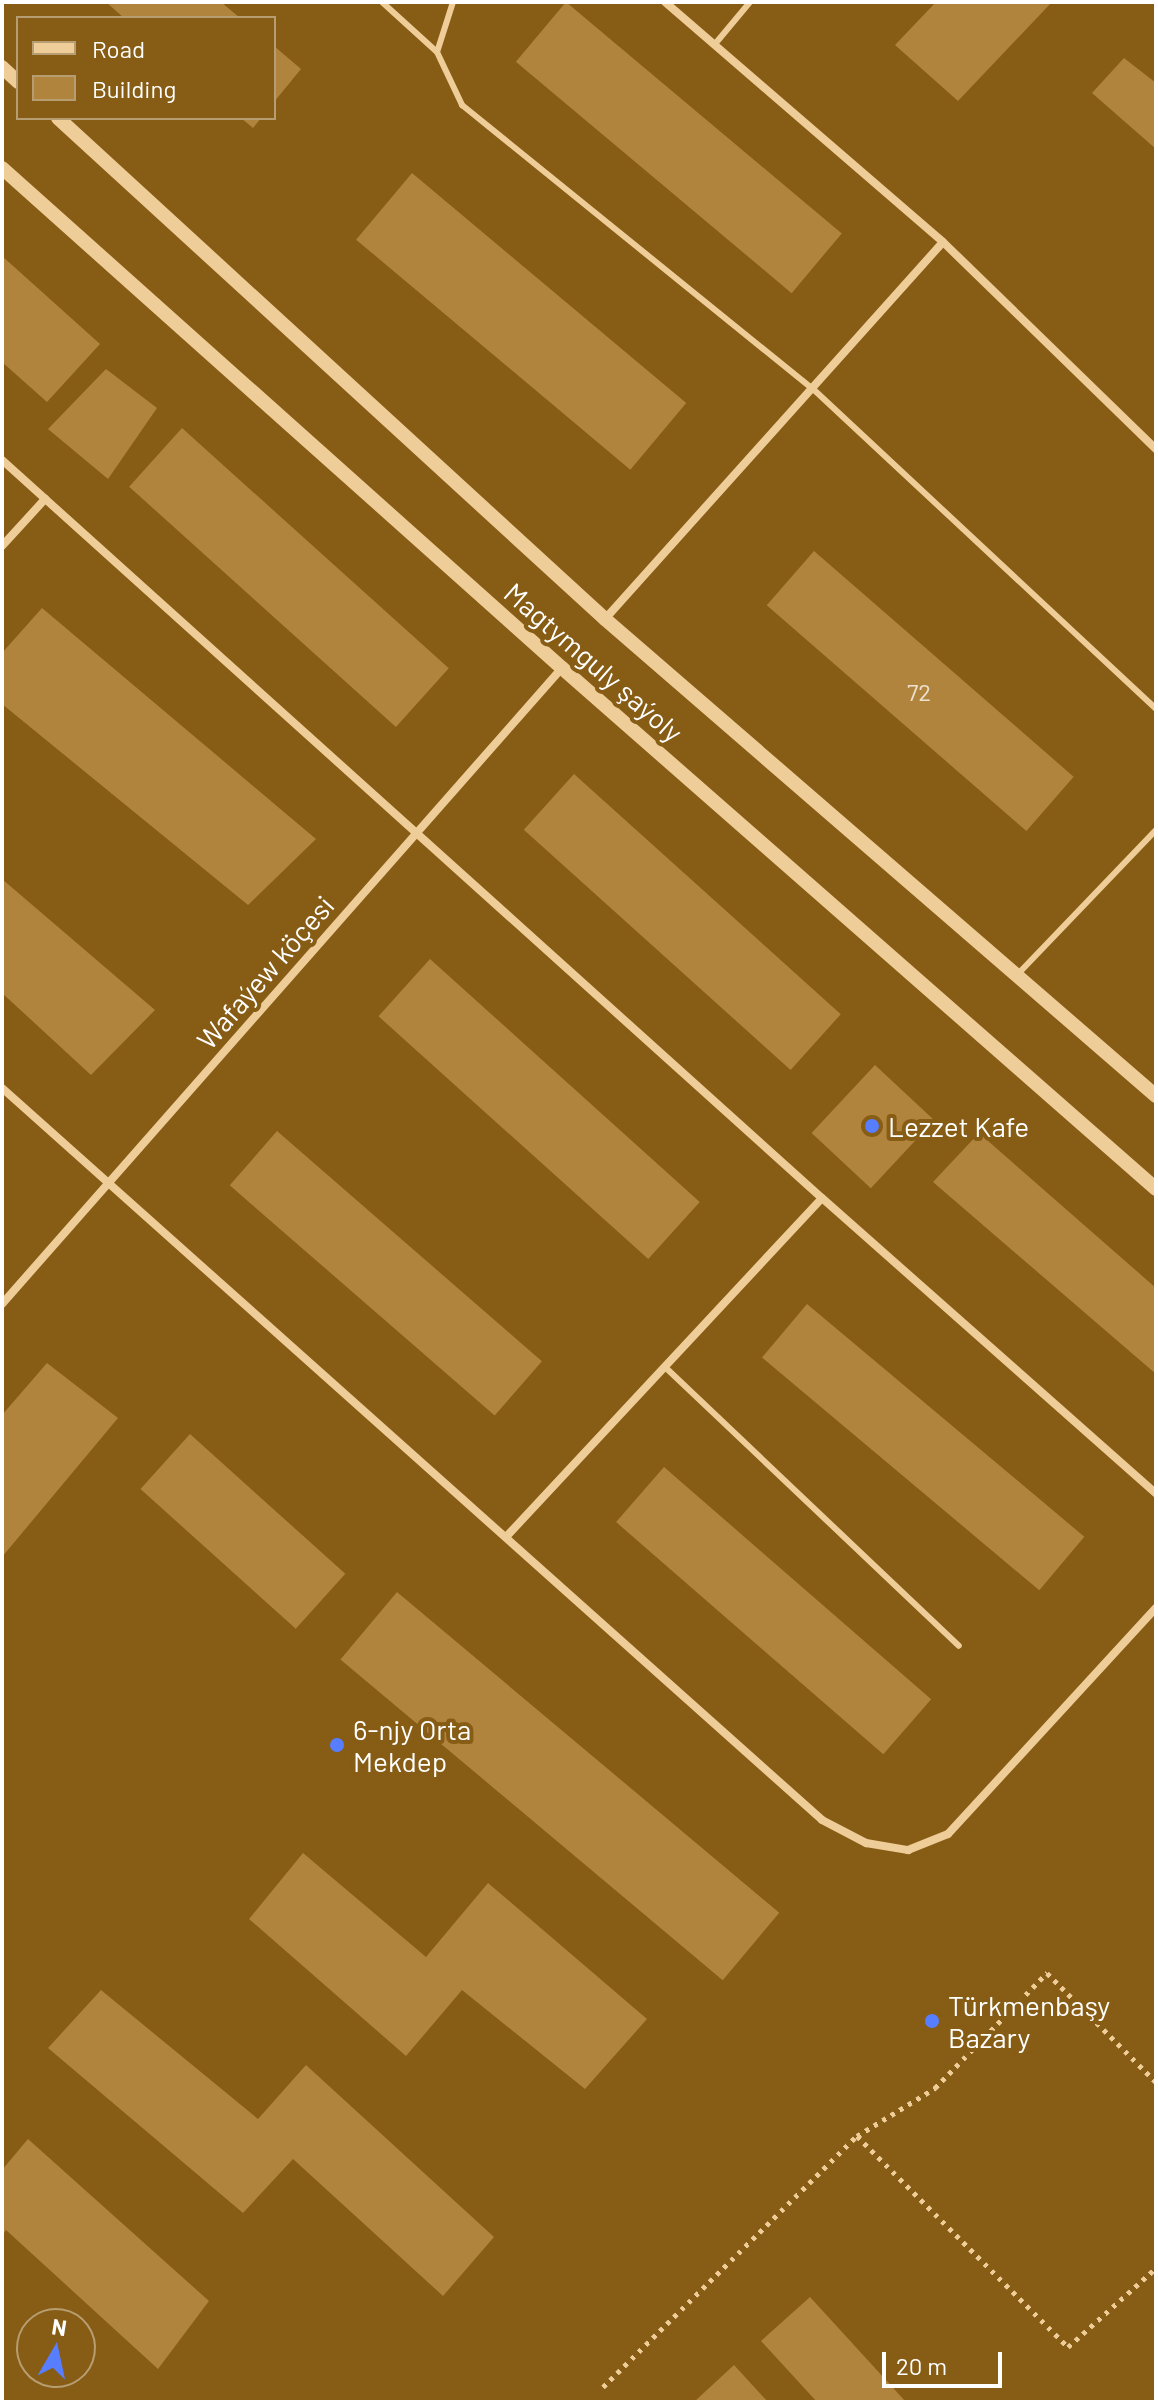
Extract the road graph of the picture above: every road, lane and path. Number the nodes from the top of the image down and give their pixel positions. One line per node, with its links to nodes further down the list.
1 (382, 2): 6 (lane)
2 (453, 2): 6 (lane)
3 (665, 2): 5 (street)
4 (750, 2): 5 (lane)
5 (715, 44): 9 (street)
6 (437, 52): 10 (lane)
7 (60, 120): 15 (street, Magtymguly şaýoly)
8 (2, 168): 16 (street, Magtymguly şaýoly)
9 (943, 242): 10 (street); 11 (street)
10 (812, 388): 15 (street); 17 (lane)
11 (1156, 449)
12 (2, 460): 13 (street)
13 (45, 499): 14 (street); 19 (street)
14 (2, 546)
15 (605, 619): 20 (street, Magtymguly şaýoly)
16 (562, 668): 19 (street, Wafaýew köçesi); 24 (street, Magtymguly şaýoly)
17 (1156, 709)
18 (1156, 830): 20 (lane)
19 (416, 833): 23 (street, Wafaýew köçesi); 25 (street)
20 (1017, 975): 22 (street, Magtymguly şaýoly)
21 (2, 1088): 23 (street)
22 (1156, 1096)
23 (109, 1183): 26 (street, Wafaýew köçesi); 29 (street)
24 (1156, 1189)
25 (822, 1198): 27 (street); 28 (street)
26 (2, 1304)
27 (665, 1367): 29 (street); 31 (lane)
28 (1156, 1493)
29 (506, 1537): 30 (street)
30 (1156, 1608)
31 (959, 1646)
32 (1156, 2082): 33 (path)
33 (857, 2136): 34 (path); 35 (path)
34 (1156, 2268)
35 (603, 2387)

